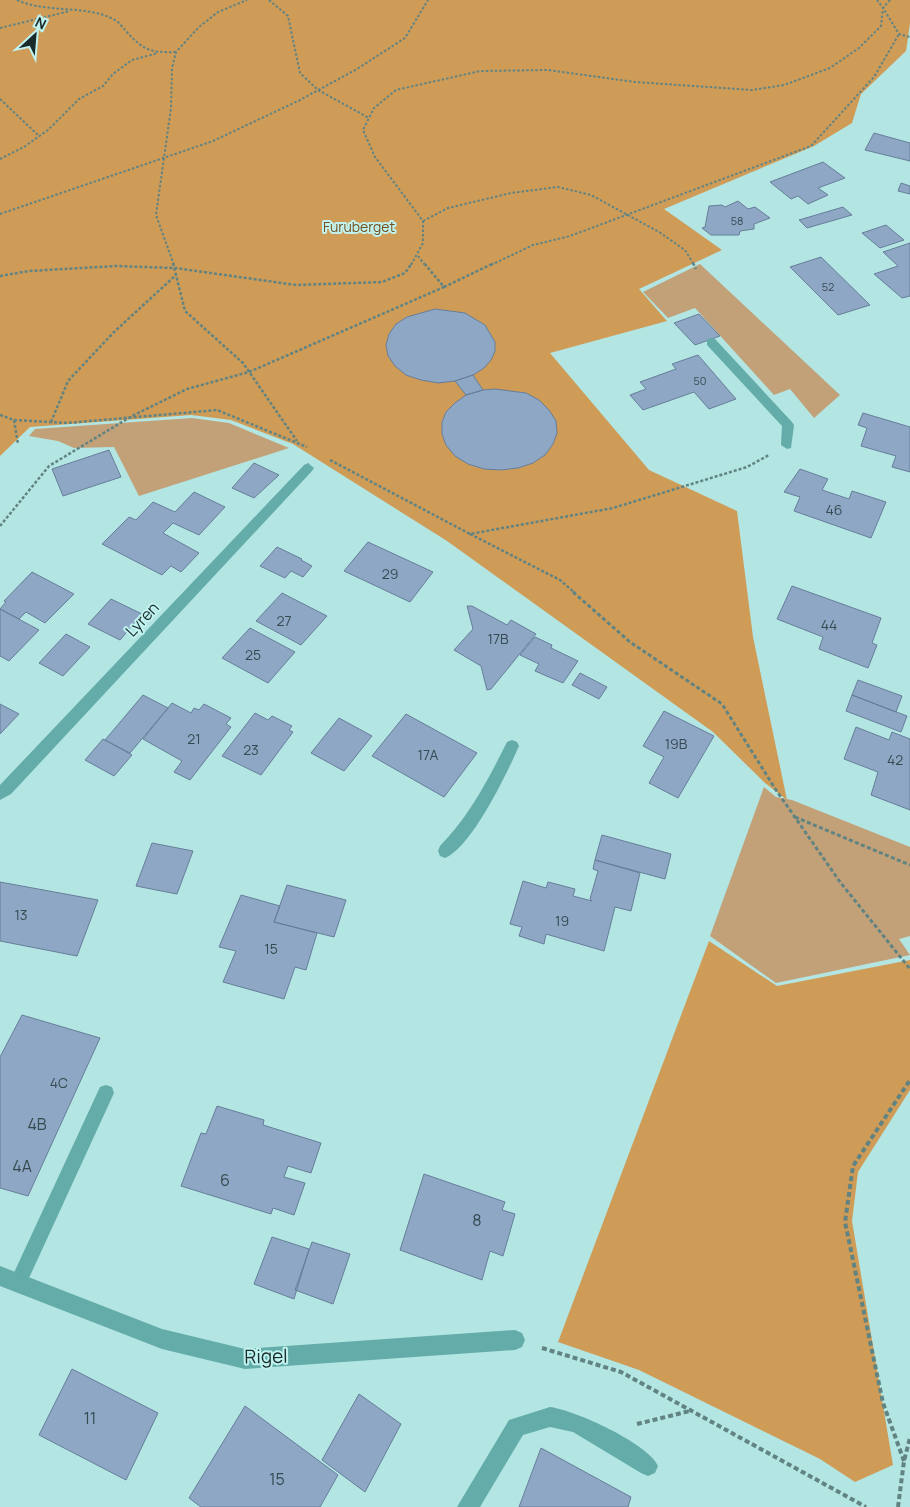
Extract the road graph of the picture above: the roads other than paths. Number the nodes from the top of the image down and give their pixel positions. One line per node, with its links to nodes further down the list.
1 (711, 342): 2 (lane)
2 (787, 445)
3 (308, 468): 5 (street, Lyren)
4 (512, 746): 6 (lane)
5 (0, 793)
6 (445, 850)
7 (106, 1094): 8 (lane)
8 (9, 1280): 9 (street, Rigel)
9 (515, 1340)
10 (648, 1466): 11 (street)
11 (468, 1507)

